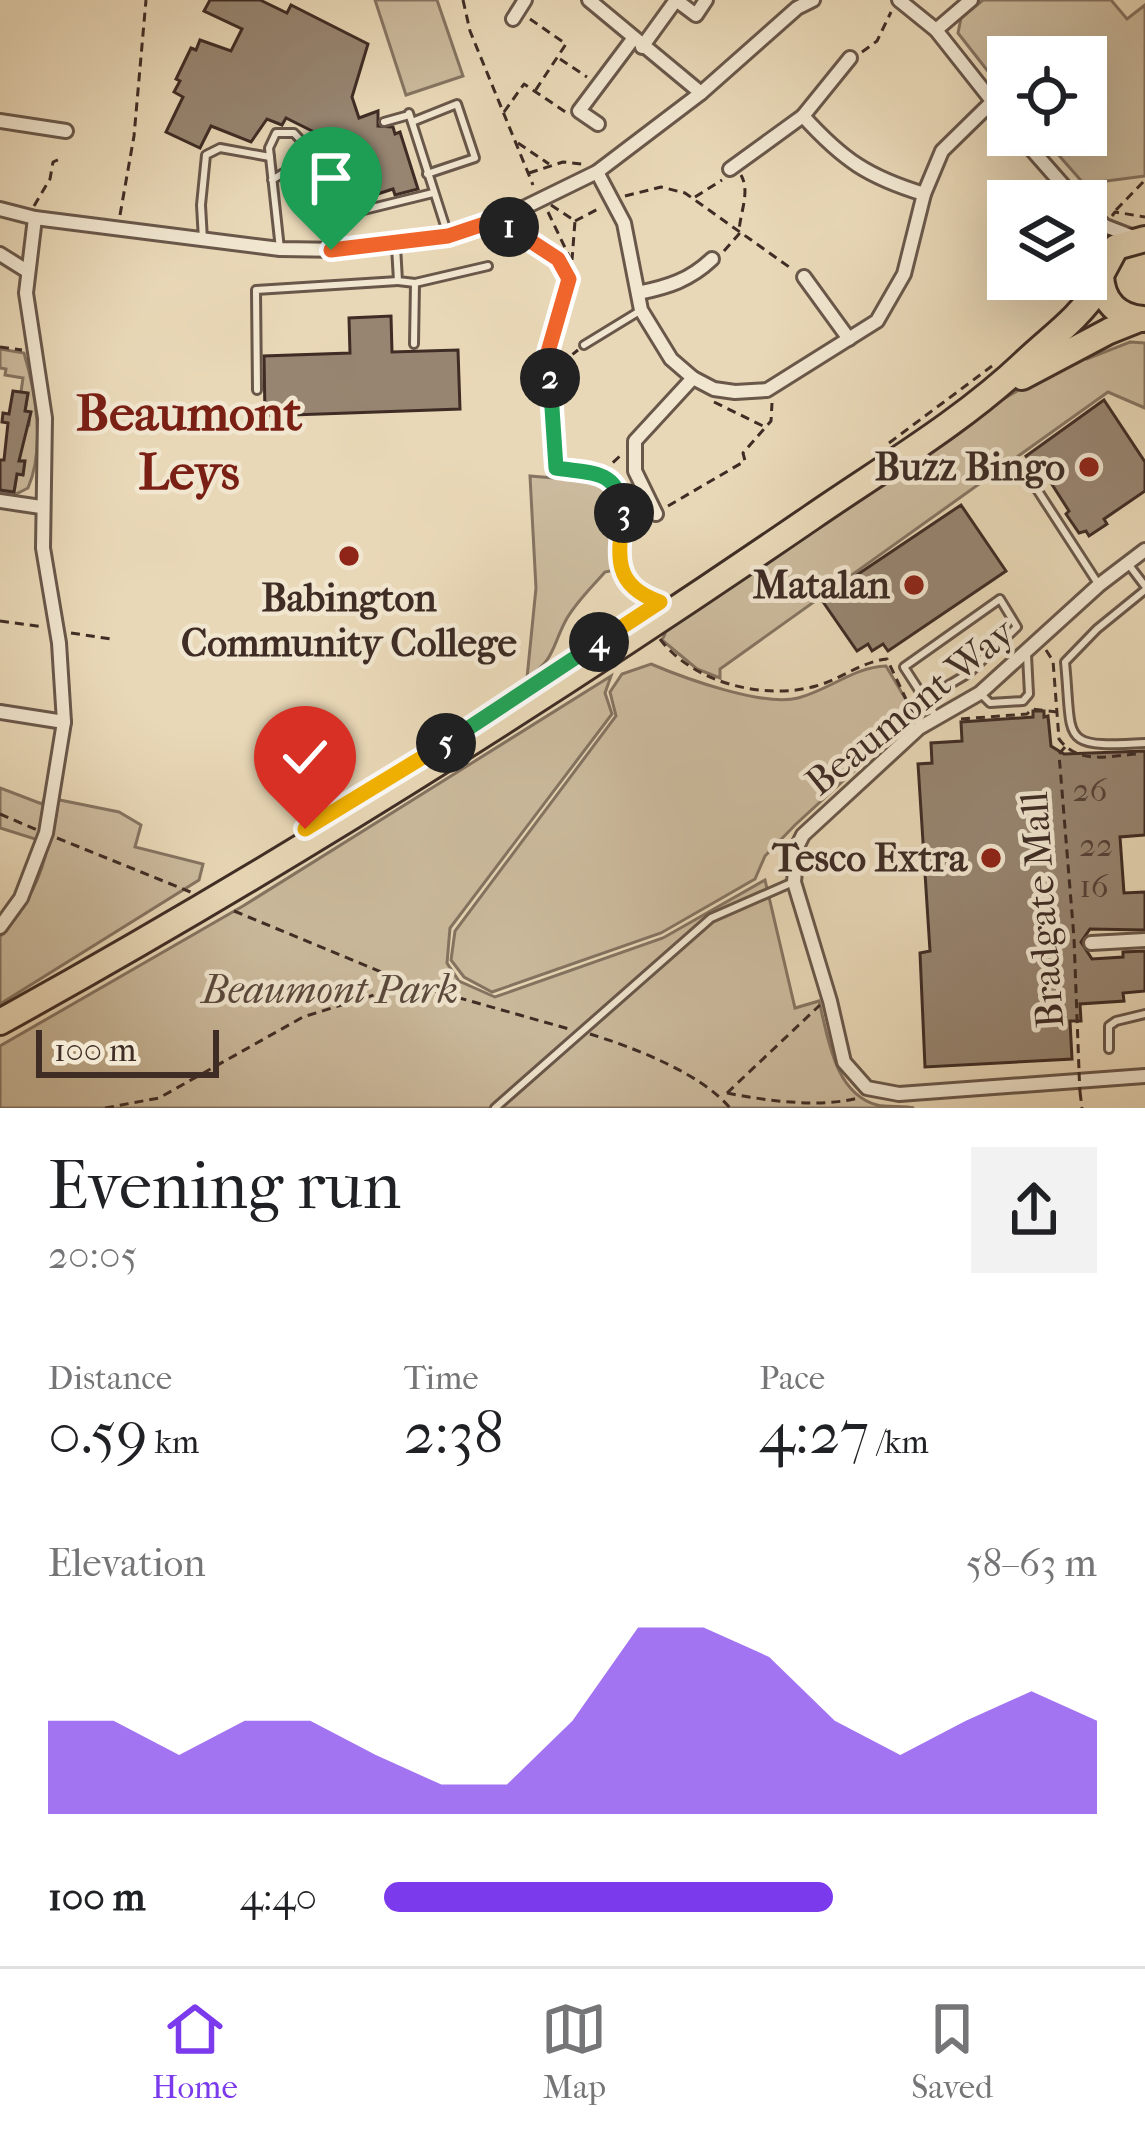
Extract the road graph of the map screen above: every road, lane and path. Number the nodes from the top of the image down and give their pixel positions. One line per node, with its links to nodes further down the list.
1 (146, 0): 54 (path)
2 (463, 0): 20 (path)
3 (591, 0): 11 (street)
4 (676, 0): 5 (street); 11 (street)
5 (706, 0)
6 (813, 0): 16 (street)
7 (971, 0): 10 (street)
8 (896, 4): 10 (street); 13 (path)
9 (519, 10): 12 (path)
10 (936, 30): 17 (street)
11 (638, 43): 14 (street); 16 (street)
12 (558, 57): 14 (path); 15 (path)
13 (850, 58): 21 (street)
14 (598, 84): 19 (street)
15 (535, 91): 19 (path); 20 (path)
16 (701, 93): 35 (street)
17 (987, 96)
18 (987, 106): 41 (street)
19 (579, 111): 25 (street)
20 (503, 113): 27 (path)
21 (803, 116): 32 (street); 41 (street)
22 (410, 117): 24 (lane); 34 (lane); 34 (lane)
23 (0, 121): 26 (street)
24 (384, 122)
25 (598, 124)
26 (66, 131)
27 (516, 141): 31 (path); 33 (path)
28 (269, 152): 36 (lane); 36 (lane); 59 (lane)
29 (1037, 156): 37 (street)
30 (62, 158): 49 (path)
31 (551, 166): 33 (path); 35 (path)
32 (730, 169)
33 (529, 173): 39 (path)
34 (428, 174): 40 (lane)
35 (593, 174): 42 (street); 44 (street)
36 (272, 180): 61 (lane)
37 (1057, 180)
38 (1145, 180): 47 (path)
39 (533, 185)
40 (433, 193): 48 (lane); 56 (lane)
41 (924, 194): 76 (street)
42 (544, 197): 50 (street); 51 (path)
43 (694, 198): 44 (path); 53 (path); 53 (path)
44 (614, 200): 51 (path); 71 (street)
45 (0, 209): 49 (street)
46 (548, 212): 57 (path)
47 (1115, 212)
48 (313, 214)
49 (32, 216): 54 (street); 66 (street)
50 (496, 220): 56 (street); 67 (path)
51 (575, 221): 55 (path)
52 (1107, 226): 58 (street)
53 (740, 228): 63 (path); 68 (path)
54 (118, 229): 59 (street)
55 (574, 233): 57 (path); 67 (path)
56 (448, 236): 60 (street)
57 (562, 238): 67 (path)
58 (1142, 239): 65 (highway)
59 (203, 240): 61 (street)
60 (396, 243): 61 (street); 69 (lane)
61 (280, 249)
62 (0, 254): 66 (street)
63 (712, 259): 71 (street)
64 (488, 266): 70 (lane)
65 (1107, 267)
66 (27, 271): 80 (street)
67 (570, 276): 81 (path)
68 (804, 278): 76 (street)
69 (398, 281): 70 (lane); 85 (lane)
70 (416, 283): 77 (lane)
71 (638, 293): 74 (street)
72 (1107, 299): 75 (highway)
73 (1089, 300): 82 (highway)
74 (641, 310): 78 (lane); 83 (street)
75 (1142, 319): 82 (highway)
76 (849, 339): 86 (street)
77 (414, 344)
78 (584, 345): 81 (path)
79 (0, 347): 80 (path)
80 (33, 352): 93 (street)
81 (549, 373): 91 (path)
82 (1000, 374): 89 (path); 125 (highway)
83 (693, 378): 84 (street); 88 (street)
84 (715, 388): 86 (street); 87 (path)
85 (257, 390)
86 (767, 390): 87 (path)
87 (766, 428): 94 (path)
88 (635, 441): 91 (path); 94 (street)
89 (886, 445)
90 (1027, 474): 98 (lane)
91 (599, 475): 95 (path)
92 (0, 501): 93 (street)
93 (41, 507): 108 (street)
94 (654, 510): 95 (path); 96 (path)
95 (624, 515): 96 (path)
96 (620, 534): 100 (path)
97 (1138, 558): 98 (street, Beaumont Way); 99 (lane)
98 (1099, 585): 102 (street, Beaumont Way)
99 (1145, 588): 111 (lane)
100 (646, 611)
101 (662, 632): 110 (path)
102 (1040, 640): 103 (street, Beaumont Way); 107 (path, Bradgate Mall)
103 (1027, 652): 104 (street, Beaumont Way); 104 (lane)
104 (980, 693): 109 (street, Beaumont Way)
105 (925, 699): 105 (lane); 109 (lane)
106 (0, 712): 108 (street)
107 (1058, 712): 109 (path); 112 (path, Bradgate Mall)
108 (64, 722): 115 (street)
109 (941, 723): 110 (street, Beaumont Way)
110 (920, 728): 116 (street, Beaumont Way)
111 (1145, 743)
112 (1065, 747): 113 (path); 130 (path, Bradgate Mall, bridge)
113 (1145, 753)
114 (0, 814): 115 (path)
115 (46, 833): 117 (path); 119 (street)
116 (794, 881): 123 (street); 126 (lane)
117 (203, 889)
118 (226, 908): 122 (path)
119 (0, 927)
120 (1145, 940): 121 (street)
121 (1091, 943)
122 (410, 984): 126 (path); 133 (path)
123 (830, 1001): 129 (street); 131 (path)
124 (1145, 1014): 127 (lane)
125 (0, 1022)
126 (583, 1032): 132 (path); 137 (lane)
127 (1109, 1048)
128 (1145, 1076): 134 (street)
129 (867, 1088): 131 (path); 134 (street)
130 (1080, 1092)
131 (727, 1093): 132 (path)
132 (721, 1098): 138 (path)
133 (146, 1099): 135 (path); 136 (path)
134 (921, 1101)
135 (105, 1108)
136 (154, 1108)
137 (495, 1108)
138 (730, 1108)

